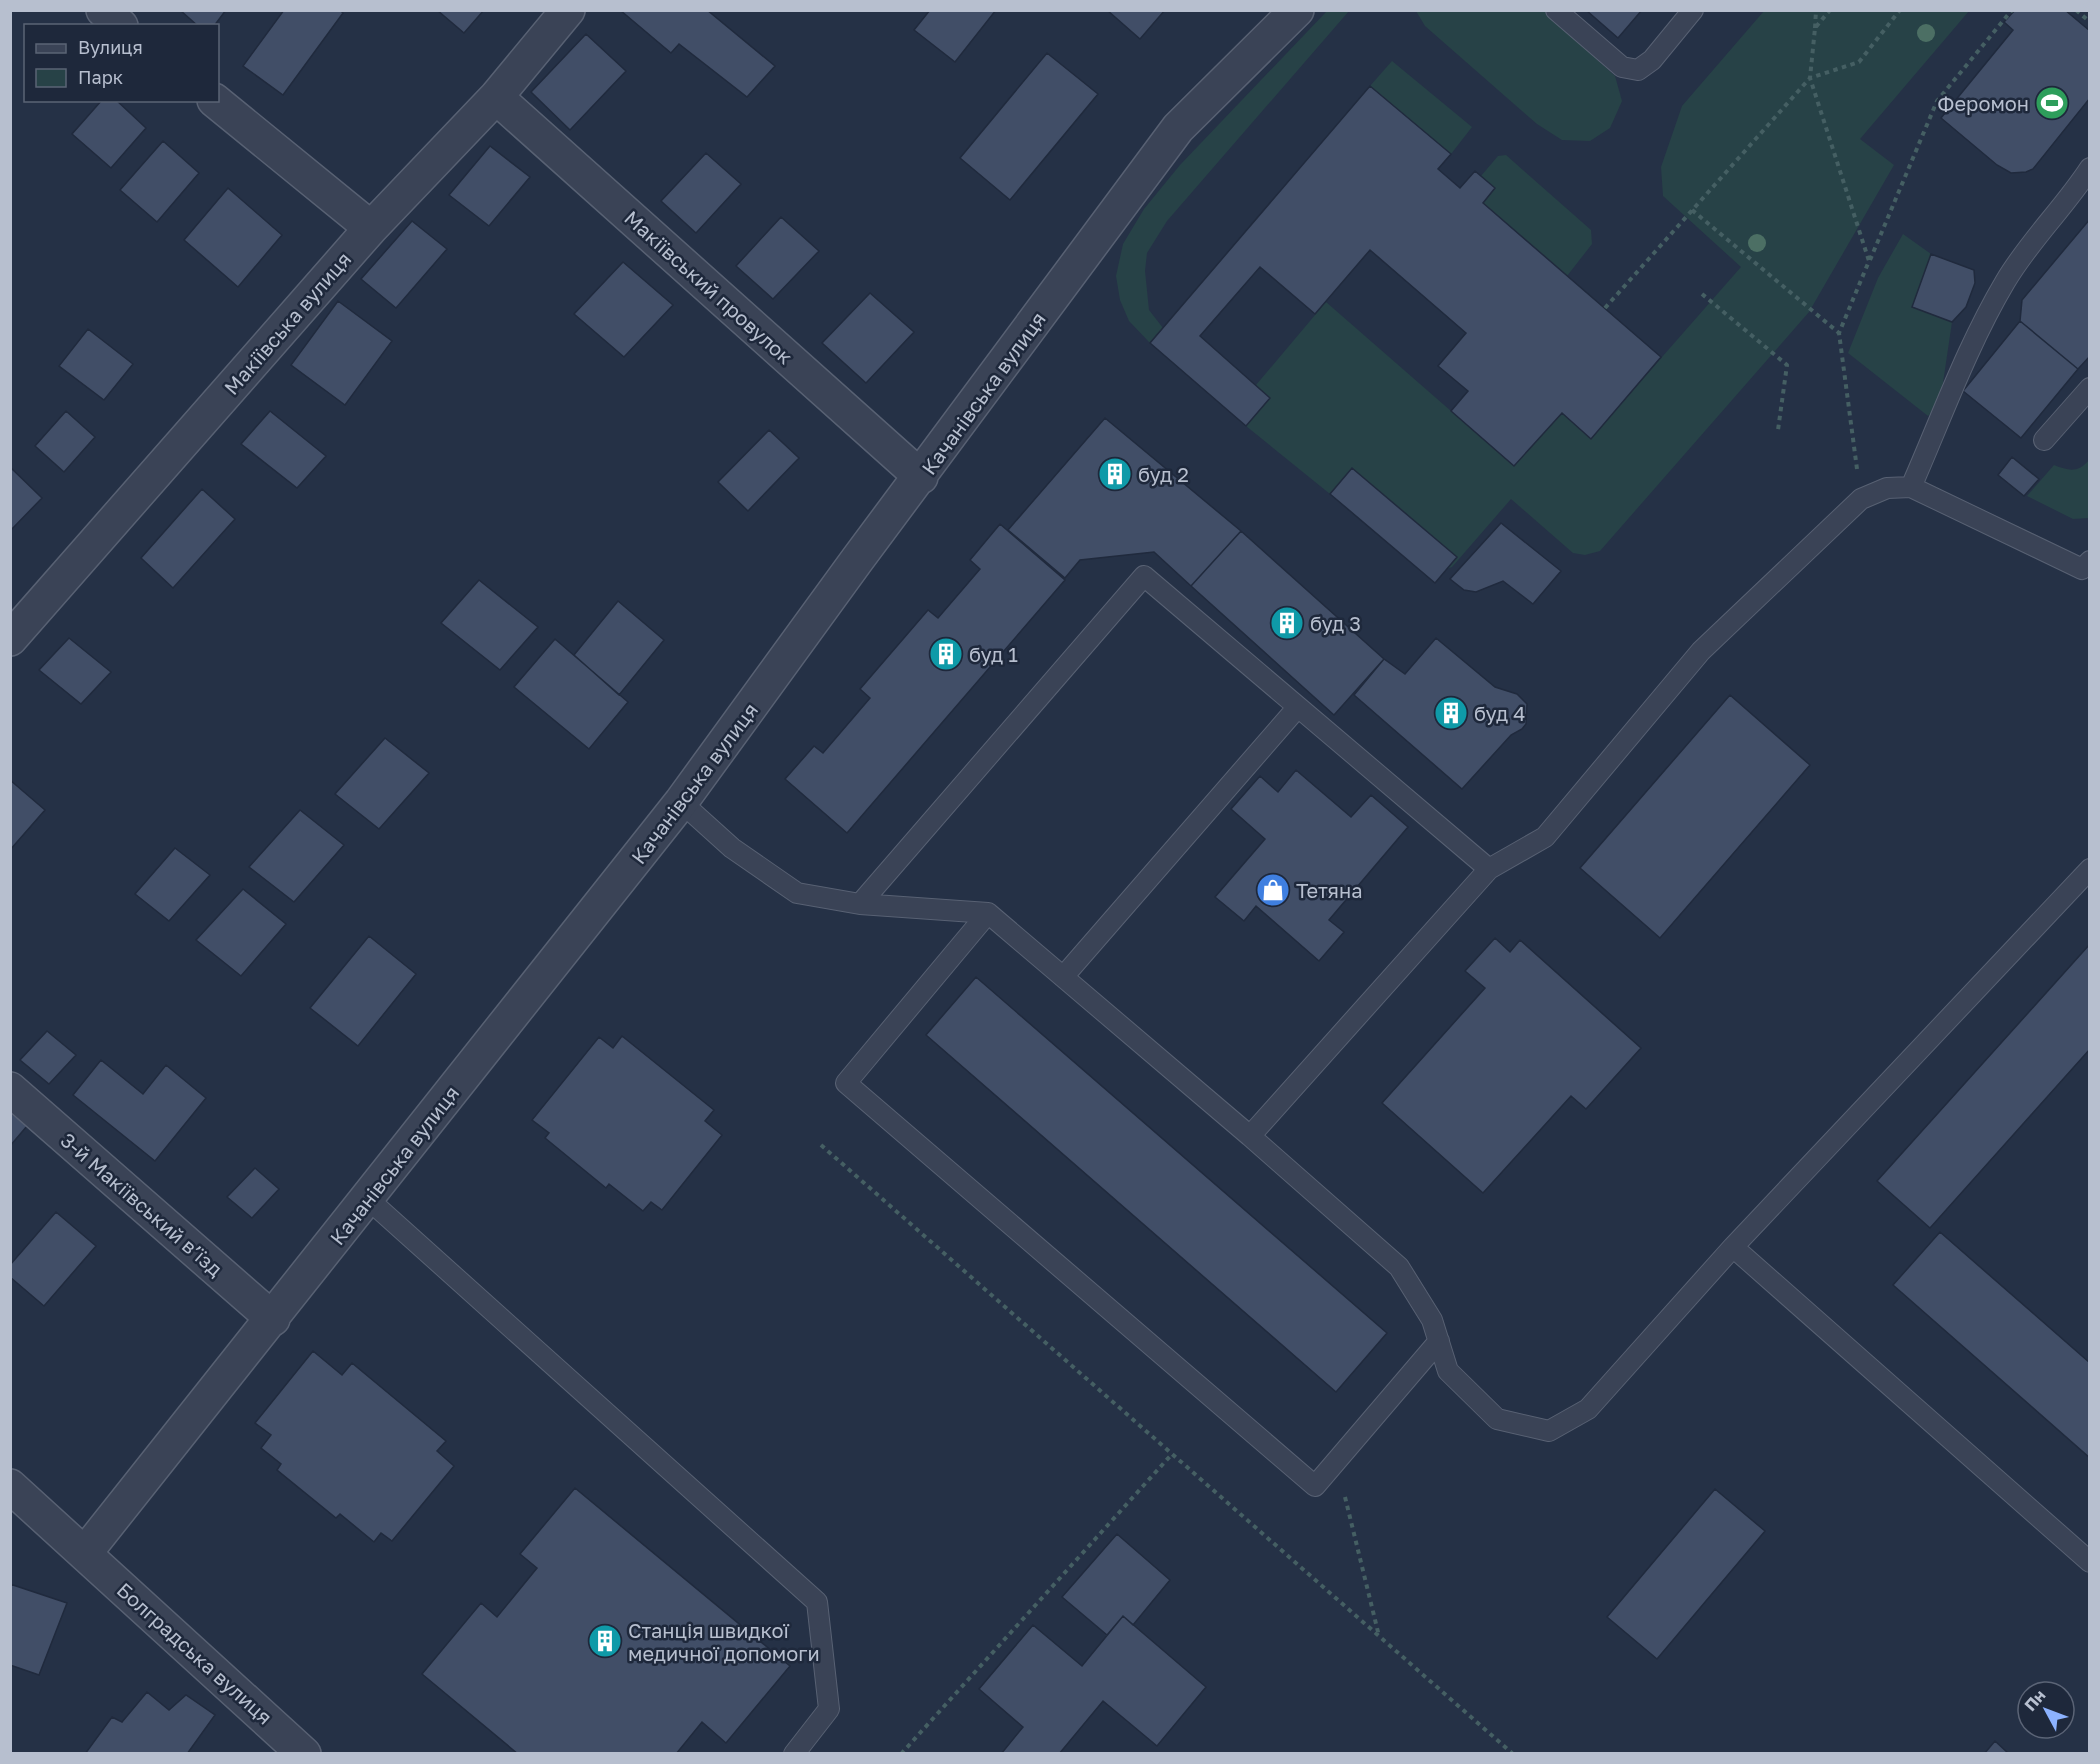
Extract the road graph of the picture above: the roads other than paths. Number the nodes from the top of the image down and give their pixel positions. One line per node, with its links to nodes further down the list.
1 (103, 10): 6 (street)
2 (568, 10): 7 (street, Макіївська вулиця)
3 (1297, 10): 13 (street, Качанівська вулиця)
4 (1556, 10): 5 (lane)
5 (1693, 10)
6 (119, 24)
7 (496, 97): 10 (street, Макіївська вулиця); 13 (street, Макіївський провулок)
8 (216, 102): 10 (street)
9 (2090, 168): 14 (lane)
10 (370, 228): 16 (street, Макіївська вулиця)
11 (2090, 388): 12 (lane)
12 (2044, 440)
13 (921, 477): 18 (street, Качанівська вулиця)
14 (1911, 487): 15 (lane); 19 (lane)
15 (2087, 570)
16 (10, 639)
17 (1297, 708): 19 (lane); 21 (lane); 23 (lane)
18 (681, 802): 21 (lane); 26 (street, Качанівська вулиця)
19 (1489, 869): 25 (lane)
20 (2090, 869): 27 (lane)
21 (860, 903): 22 (lane)
22 (988, 913): 23 (lane); 29 (lane)
23 (1063, 977): 25 (lane)
24 (10, 1089): 28 (street, 3-й Макіївський в’їзд)
25 (1250, 1136): 29 (lane)
26 (368, 1199): 28 (street, Качанівська вулиця); 34 (lane)
27 (1732, 1247): 29 (lane); 32 (lane)
28 (273, 1319): 31 (street, Качанівська вулиця)
29 (1439, 1341)
30 (10, 1486): 31 (street)
31 (85, 1553): 33 (street, Болградська вулиця)
32 (2090, 1562)
33 (304, 1754)
34 (794, 1754)

